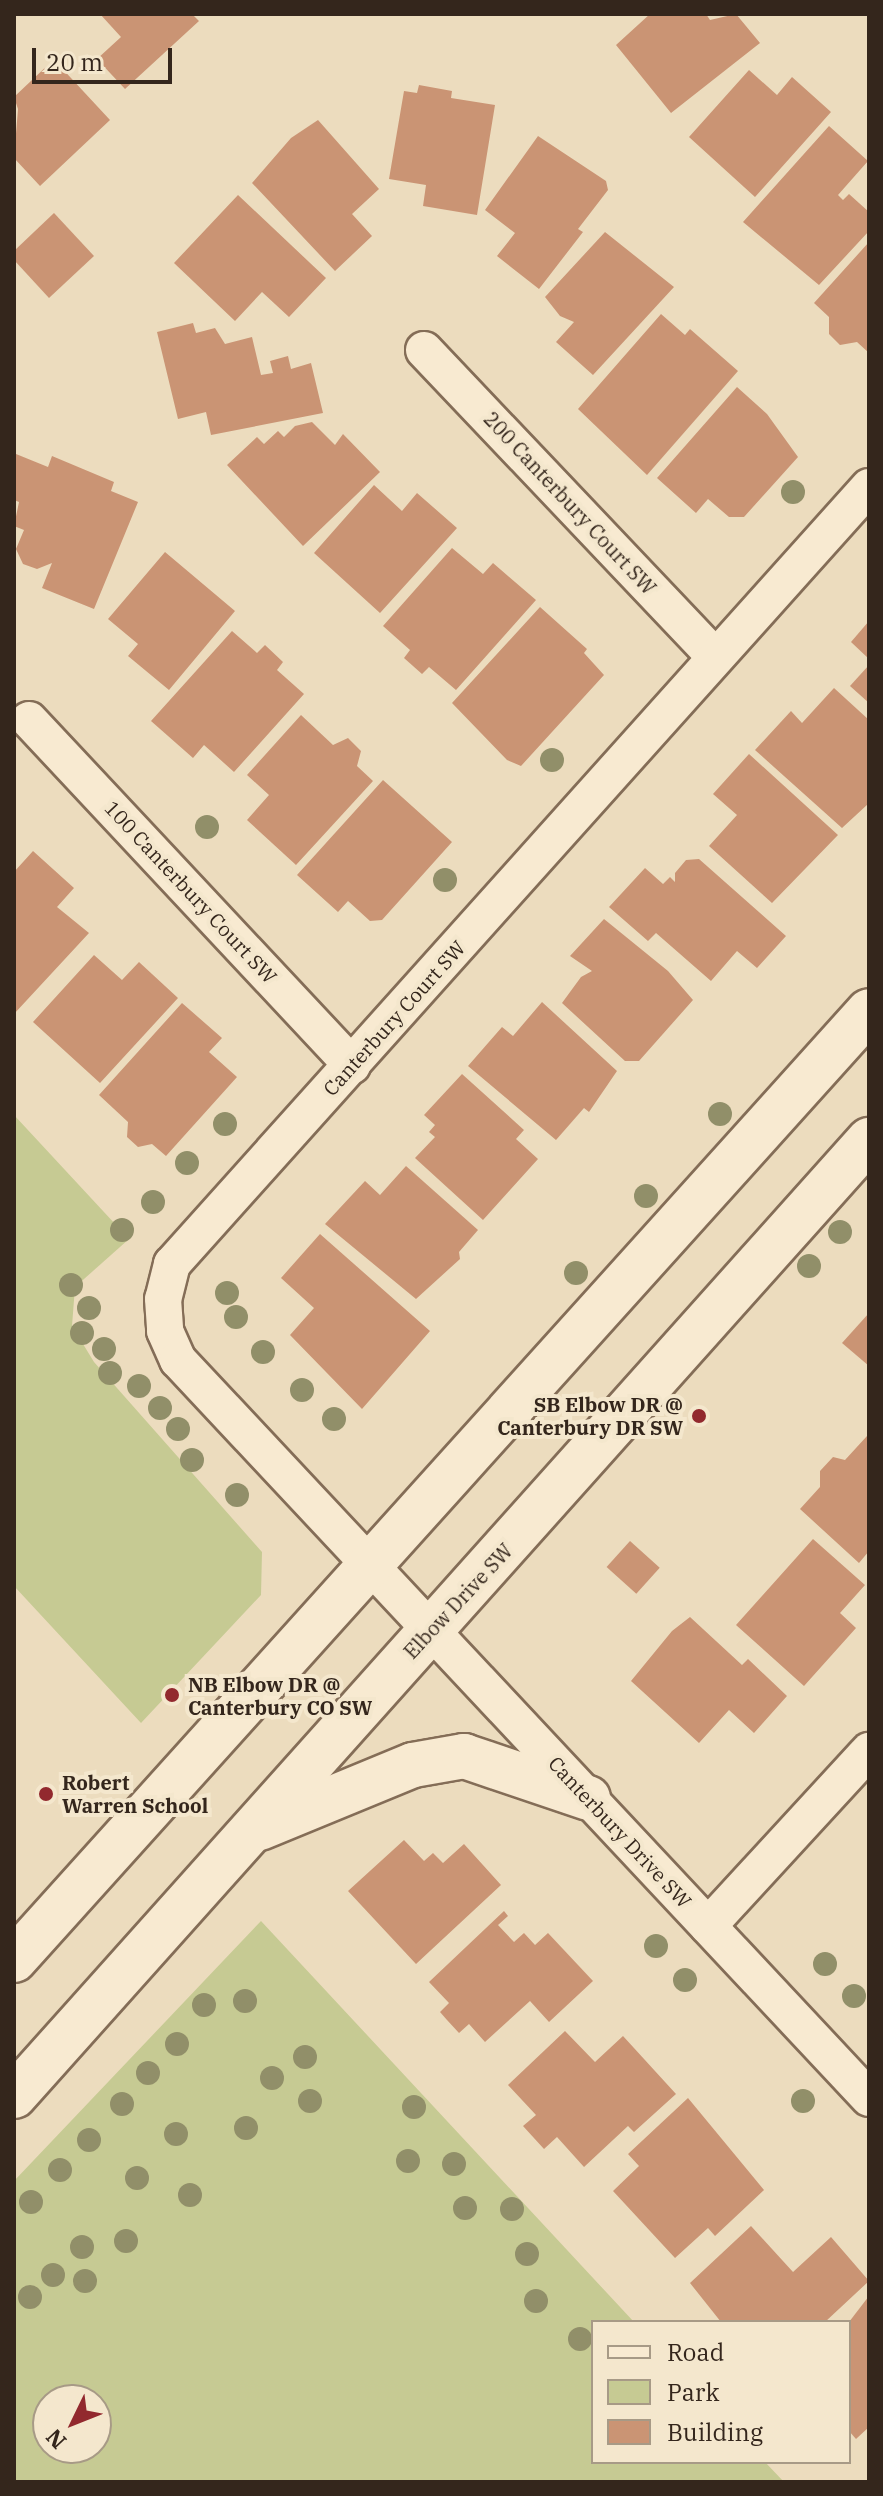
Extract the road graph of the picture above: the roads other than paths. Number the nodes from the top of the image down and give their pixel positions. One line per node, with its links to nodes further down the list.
1 (424, 350): 3 (street, 200 Canterbury Court SW)
2 (869, 487): 3 (street, Canterbury Court SW)
3 (715, 657): 6 (street, Canterbury Court SW)
4 (29, 720): 6 (street, 100 Canterbury Court SW)
5 (869, 1011): 8 (street)
6 (352, 1065): 8 (street, Canterbury Court SW)
7 (869, 1140): 9 (street, Elbow Drive SW)
8 (372, 1564): 9 (street, Canterbury Drive SW); 14 (street)
9 (435, 1631): 11 (street, Canterbury Drive SW); 12 (street, Elbow Drive SW)
10 (869, 1751): 13 (street)
11 (588, 1798): 12 (street); 13 (street, Canterbury Drive SW)
12 (250, 1831): 15 (street, Elbow Drive SW)
13 (708, 1926): 16 (street, Canterbury Drive SW)
14 (14, 1960)
15 (14, 2096)
16 (869, 2098)

